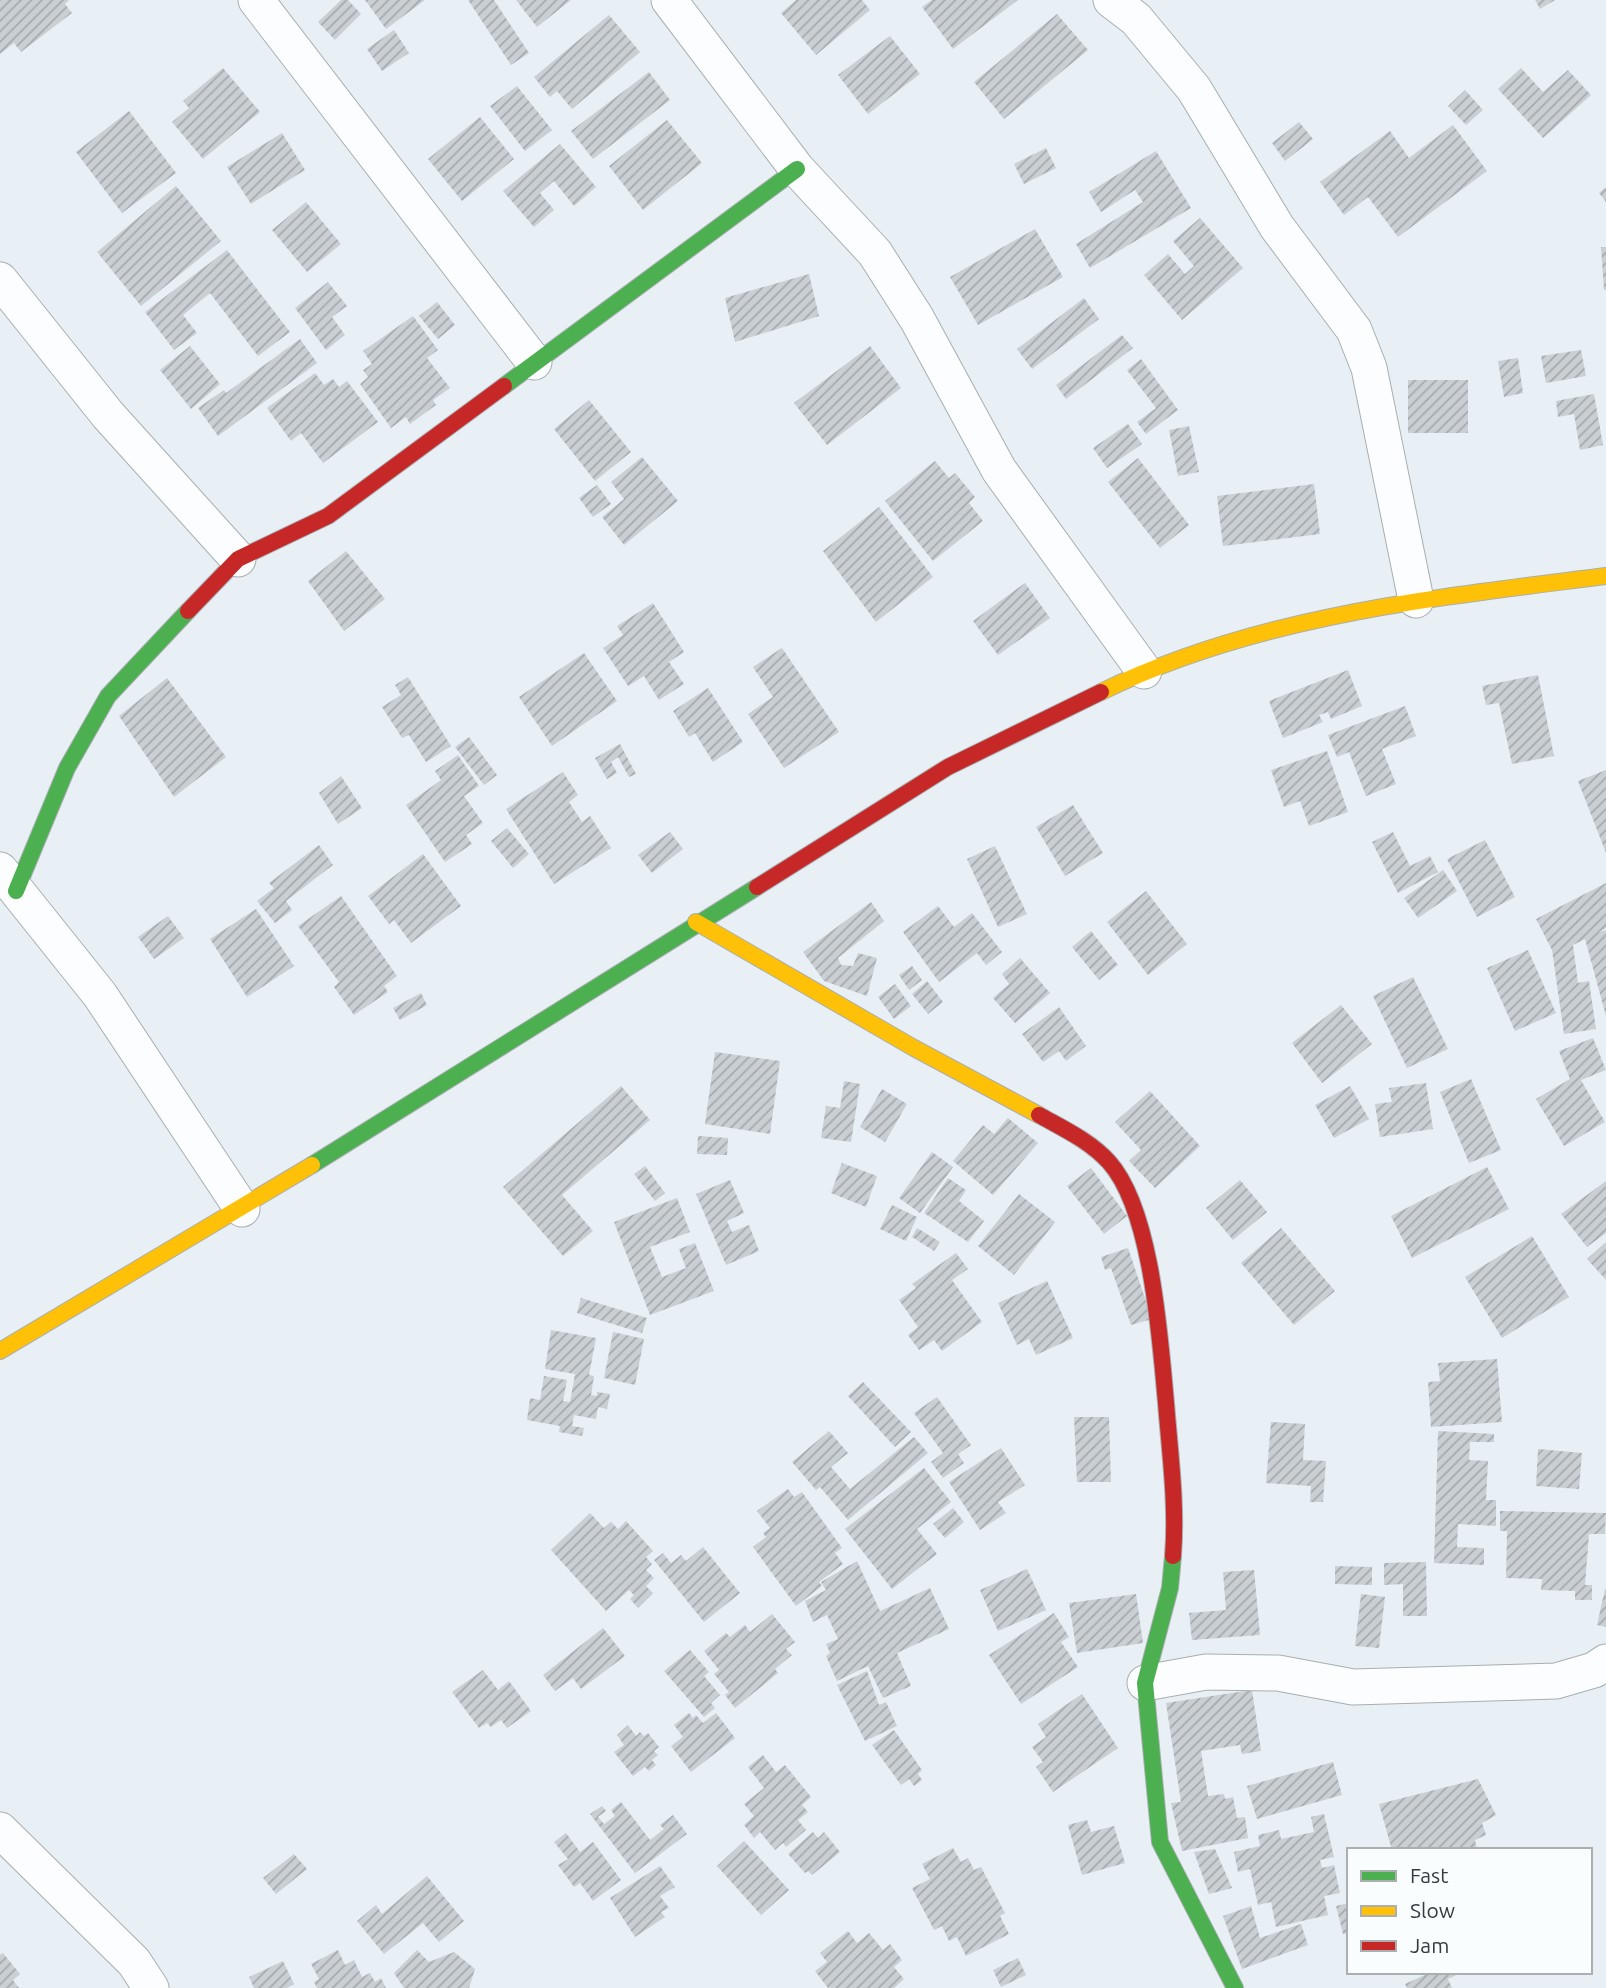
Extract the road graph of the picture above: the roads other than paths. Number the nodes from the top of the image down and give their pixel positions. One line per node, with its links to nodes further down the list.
1 (256, 0): 6 (street)
2 (669, 0): 4 (street)
3 (1111, 0): 9 (street)
4 (797, 169): 6 (street); 10 (street)
5 (0, 280): 7 (street)
6 (534, 362): 7 (street)
7 (238, 559): 11 (street)
8 (1606, 576): 9 (street)
9 (1416, 600): 10 (street)
10 (1144, 671): 12 (street)
11 (8, 881): 13 (street)
12 (696, 922): 13 (street); 16 (street)
13 (242, 1209): 14 (street)
14 (0, 1351)
15 (1606, 1662): 16 (street)
16 (1145, 1683): 19 (street)
17 (0, 1830): 18 (street)
18 (151, 1988)
19 (1235, 1988)

